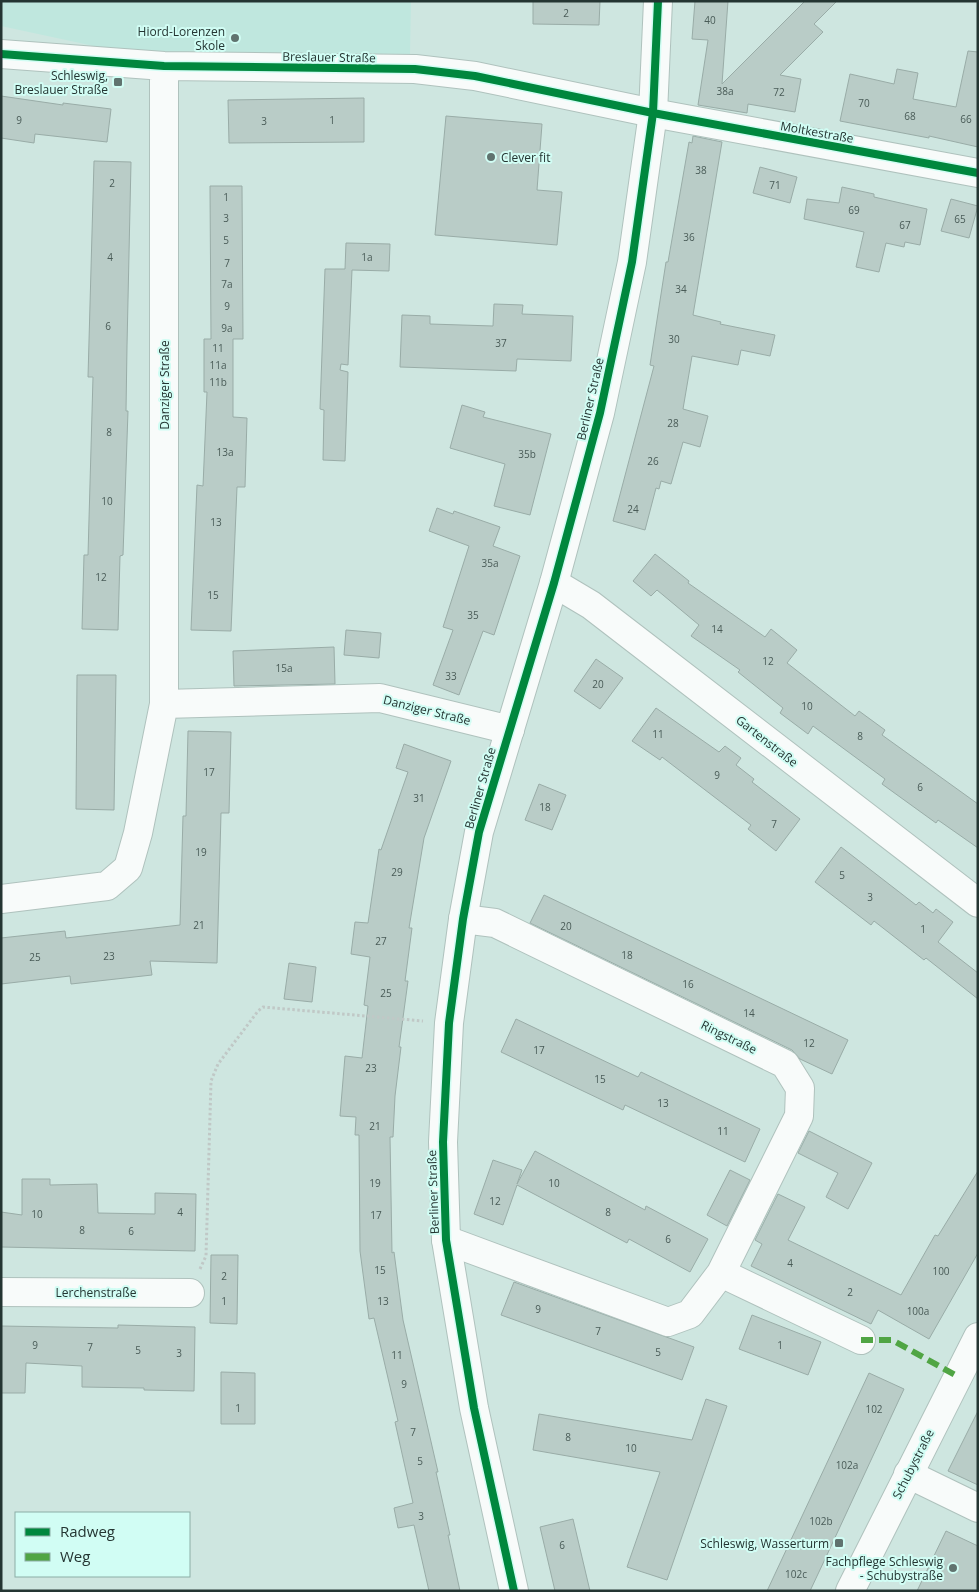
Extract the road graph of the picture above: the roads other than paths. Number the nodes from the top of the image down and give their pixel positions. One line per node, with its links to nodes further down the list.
1 (658, 1): 4 (street, Berliner Straße)
2 (1, 54): 3 (street, Breslauer Straße)
3 (164, 66): 4 (street, Breslauer Straße); 7 (street, Danziger Straße)
4 (653, 113): 5 (street, Moltkestraße); 6 (street, Berliner Straße)
5 (978, 173)
6 (554, 583): 8 (street, Berliner Straße); 10 (street, Gartenstraße)
7 (164, 704): 8 (street, Danziger Straße); 9 (street, Danziger Straße)
8 (510, 730): 11 (street, Berliner Straße)
9 (1, 899)
10 (978, 903)
11 (463, 919): 12 (street, Berliner Straße); 13 (street, Ringstraße)
12 (446, 1240): 13 (street, Ringstraße); 20 (street, Berliner Straße)
13 (721, 1273): 17 (street)
14 (1, 1292): 15 (street, Lerchenstraße)
15 (190, 1293)
16 (978, 1338): 18 (street, Schubystraße)
17 (860, 1340)
18 (908, 1474): 19 (street); 21 (street, Schubystraße)
19 (978, 1508)
20 (514, 1591)
21 (850, 1591)

